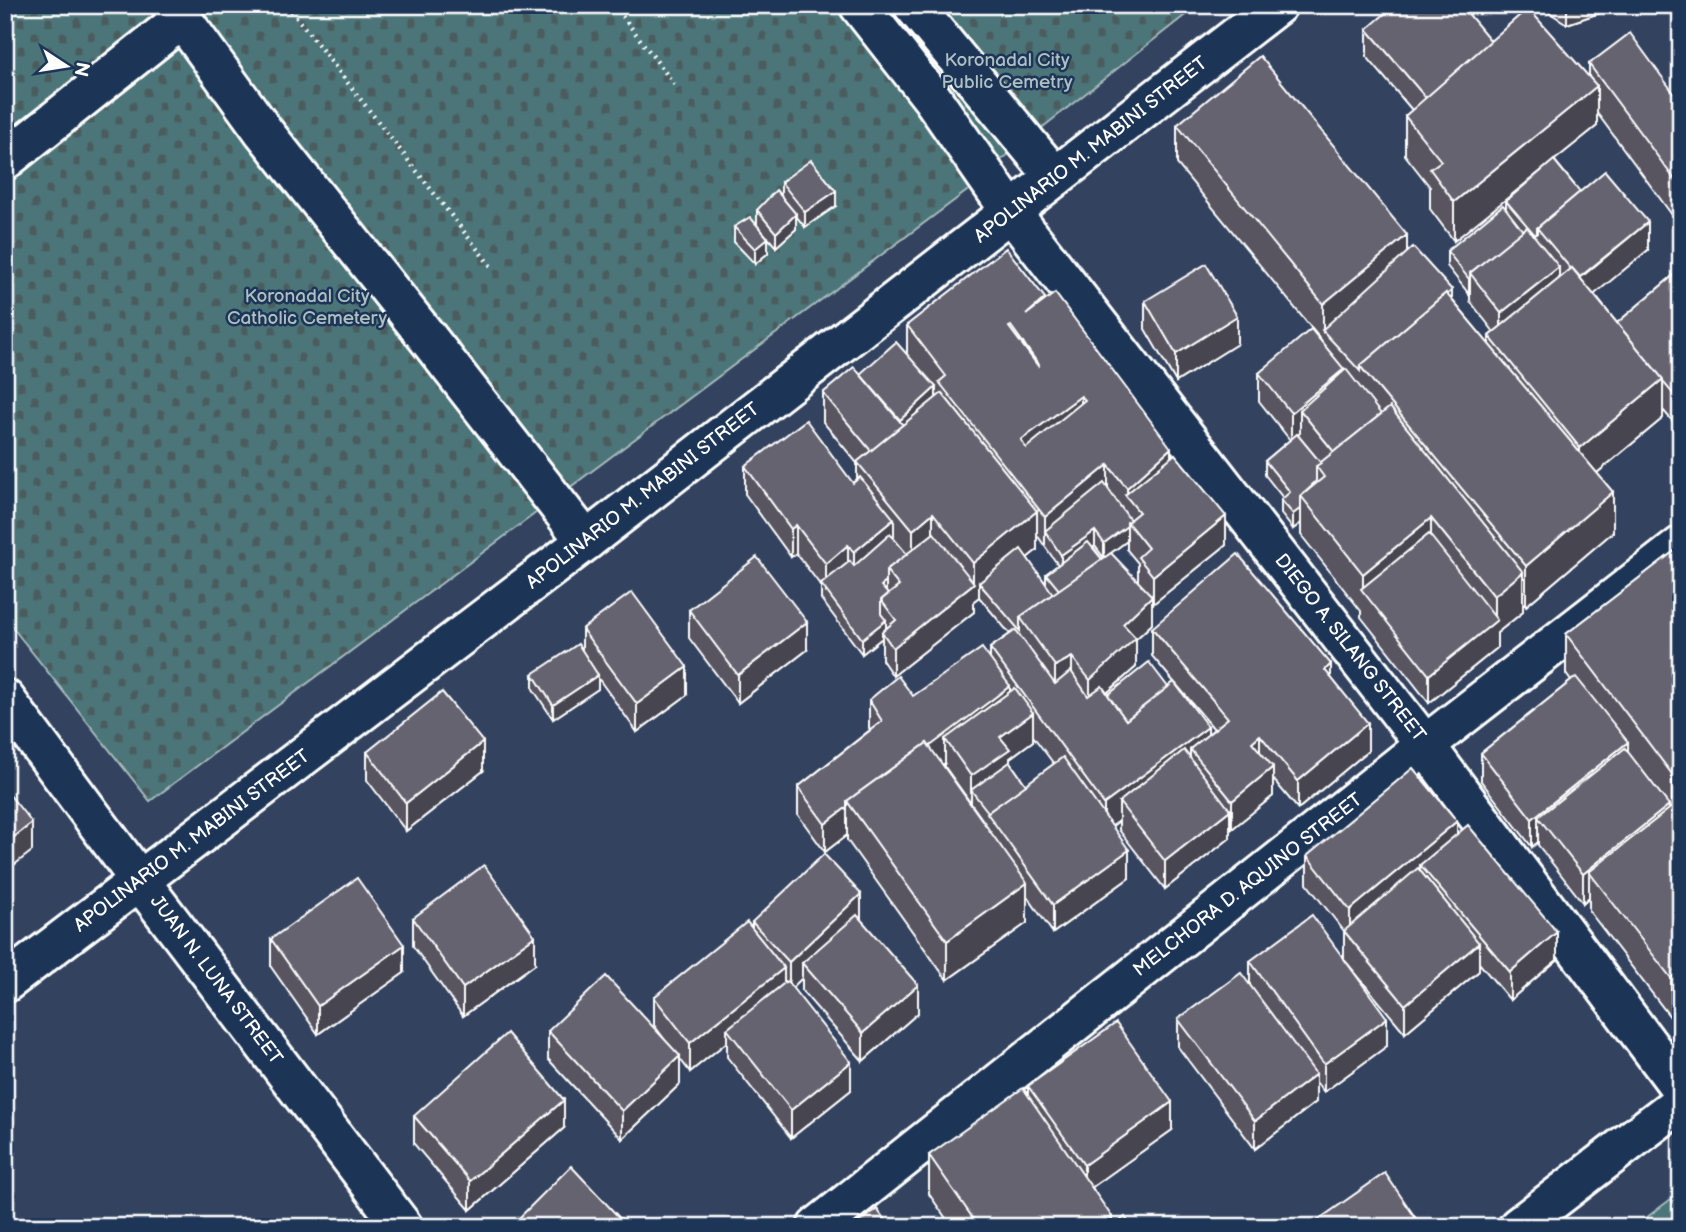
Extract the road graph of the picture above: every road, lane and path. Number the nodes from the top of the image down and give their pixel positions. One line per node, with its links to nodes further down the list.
1 (287, 5): 11 (path)
2 (614, 5): 7 (path)
3 (859, 5): 10 (street, DIEGO A. SILANG STREET)
4 (913, 5): 9 (street)
5 (1277, 5): 9 (street, APOLINARIO M. MABINI STREET)
6 (177, 12): 8 (street); 12 (street)
7 (677, 88)
8 (5, 160)
9 (1055, 177): 10 (street, APOLINARIO M. MABINI STREET)
10 (1011, 212): 12 (street, APOLINARIO M. MABINI STREET); 15 (street, DIEGO A. SILANG STREET)
11 (493, 269)
12 (586, 541): 16 (street, APOLINARIO M. MABINI STREET)
13 (1681, 546): 15 (street, MELCHORA D. AQUINO STREET)
14 (5, 699): 16 (street, JUAN N. LUNA STREET)
15 (1425, 745): 18 (street, DIEGO A. SILANG STREET); 21 (street, MELCHORA D. AQUINO STREET)
16 (140, 881): 17 (street, APOLINARIO M. MABINI STREET); 20 (street, JUAN N. LUNA STREET)
17 (5, 983)
18 (1681, 1089)
19 (1681, 1102): 22 (street)
20 (403, 1227)
21 (817, 1227)
22 (1518, 1227)

